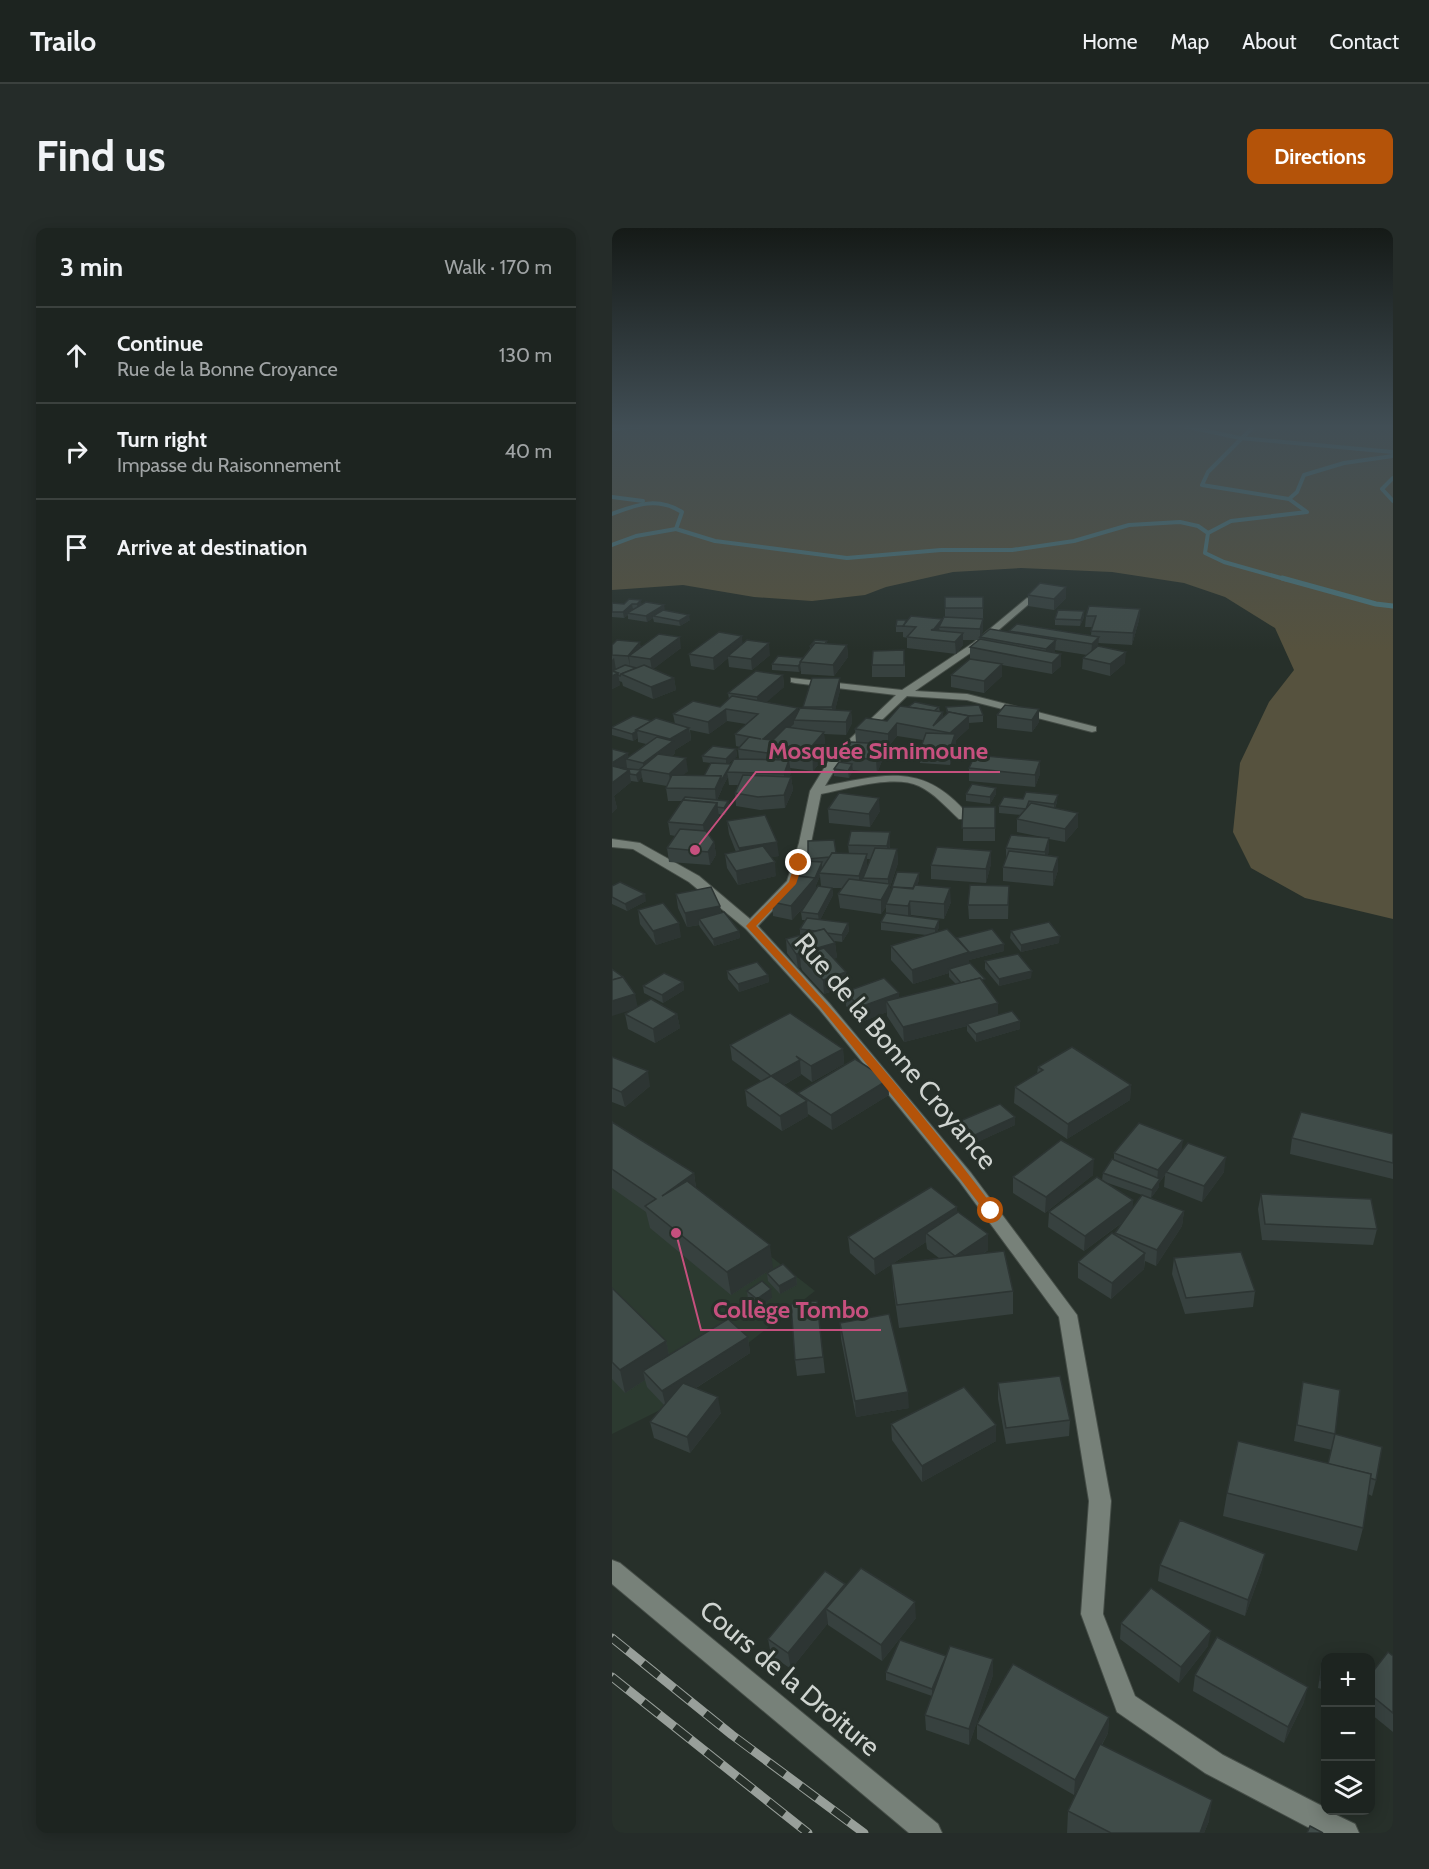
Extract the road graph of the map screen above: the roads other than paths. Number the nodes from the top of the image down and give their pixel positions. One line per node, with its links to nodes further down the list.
1 (1027, 600): 3 (street)
2 (795, 680): 3 (street)
3 (904, 693): 4 (street); 5 (street)
4 (1092, 729)
5 (816, 791): 6 (street); 8 (street)
6 (963, 816)
7 (612, 843): 8 (street, Rue de la Bonne Croyance)
8 (751, 926): 11 (street, Rue de la Bonne Croyance)
9 (612, 1570): 10 (street, Cours de la Droiture)
10 (929, 1833)
11 (1346, 1833)

